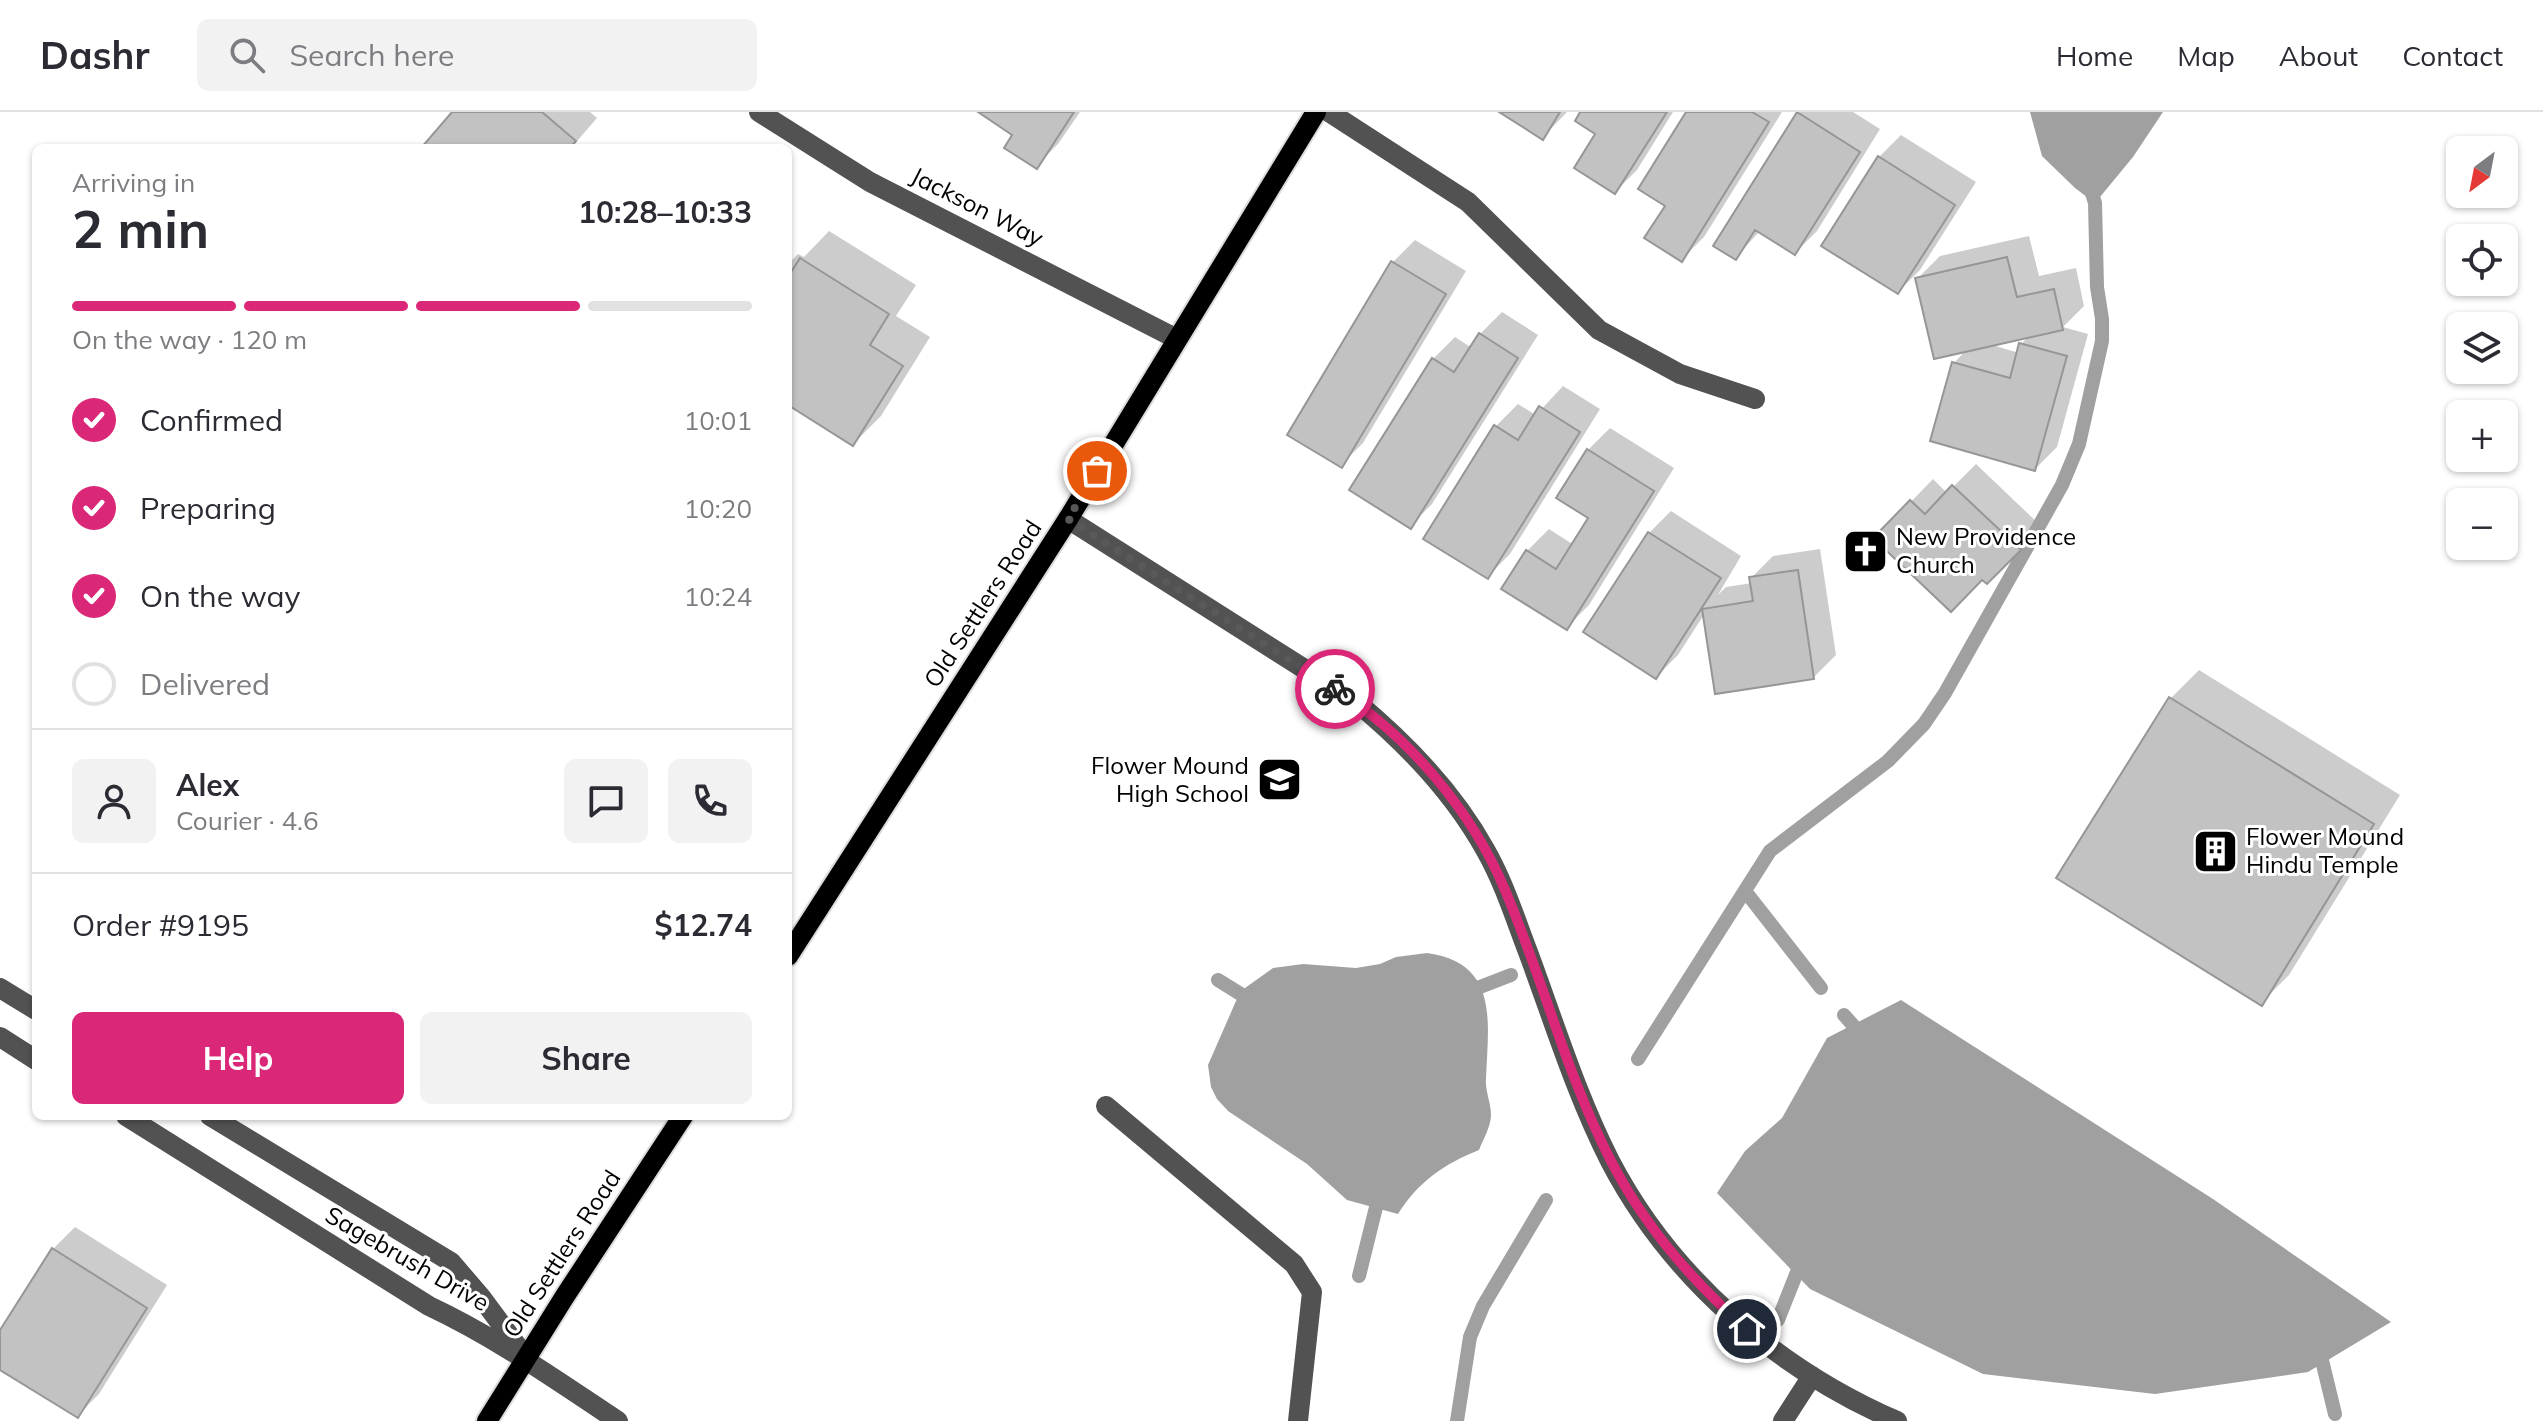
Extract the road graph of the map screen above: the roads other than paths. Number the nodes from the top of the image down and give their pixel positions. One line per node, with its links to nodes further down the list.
1 (759, 112): 4 (street, Jackson Way)
2 (1316, 112): 4 (main road, Old Settlers Road)
3 (1329, 112): 5 (street)
4 (1177, 339): 6 (main road, Old Settlers Road)
5 (1755, 399)
6 (1068, 519): 7 (main road, Old Settlers Road); 17 (street)
7 (792, 950)
8 (0, 988): 9 (street)
9 (32, 1008)
10 (0, 1037): 11 (street)
11 (32, 1057)
12 (1106, 1106): 20 (street)
13 (132, 1120): 16 (street, Sagebrush Drive)
14 (217, 1120): 16 (street, Sagebrush Drive)
15 (680, 1120): 16 (main road, Old Settlers Road)
16 (526, 1358): 18 (main road, Old Settlers Road); 19 (street)
17 (1812, 1376): 21 (street); 22 (street)
18 (487, 1421)
19 (618, 1421)
20 (1298, 1421)
21 (1783, 1421)
22 (1897, 1421)

